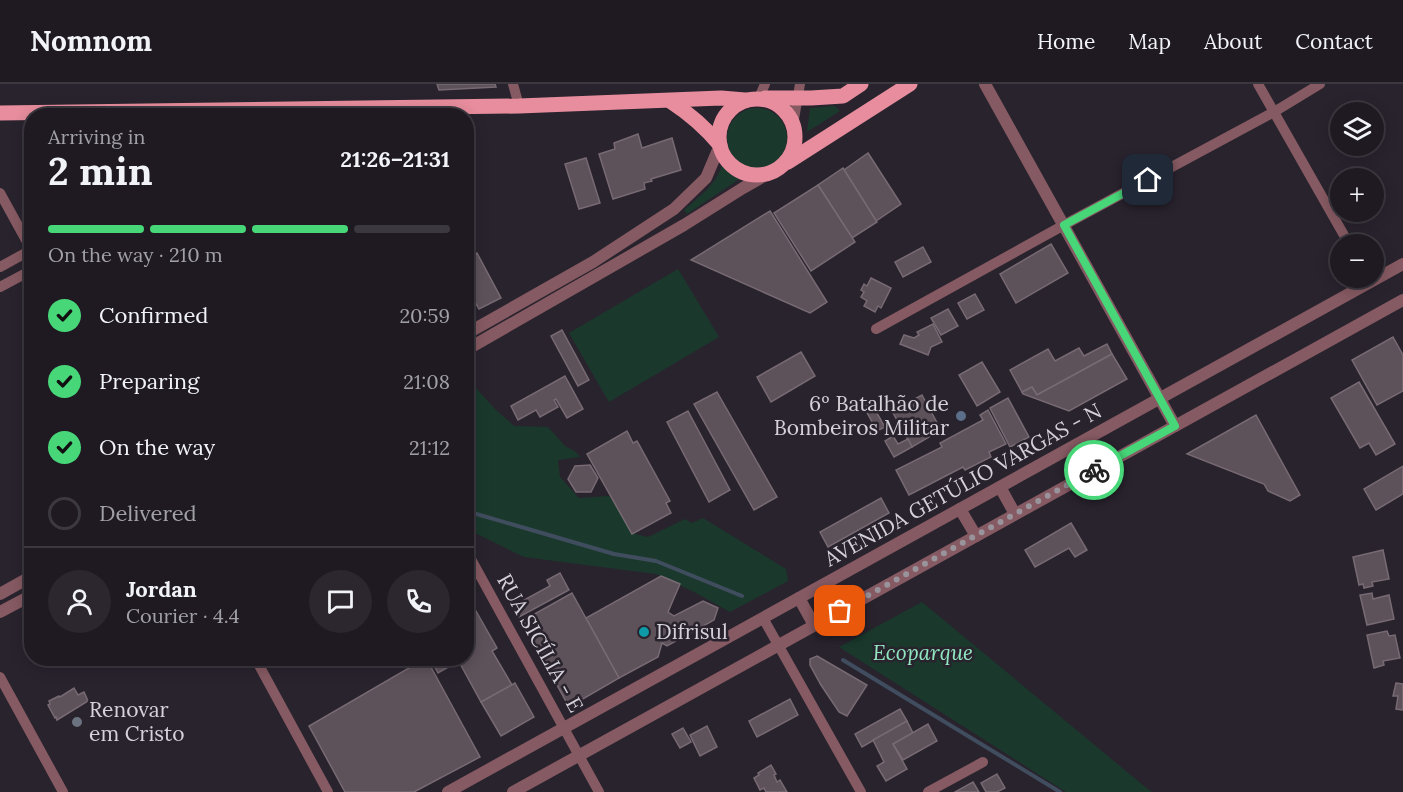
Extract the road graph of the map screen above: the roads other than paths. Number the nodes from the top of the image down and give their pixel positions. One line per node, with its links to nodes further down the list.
1 (513, 84): 10 (street)
2 (861, 84): 7 (main road)
3 (910, 84): 17 (main road)
4 (985, 84): 19 (street)
5 (1258, 84): 14 (street)
6 (1320, 84): 14 (street)
7 (800, 91): 8 (main road); 15 (street)
8 (756, 94): 9 (main road); 15 (main road); 16 (main road)
9 (670, 100): 10 (main road); 16 (main road)
10 (519, 106): 11 (main road)
11 (346, 108)
12 (0, 112): 13 (main road)
13 (24, 112)
14 (1274, 112): 19 (street); 20 (street)
15 (793, 125): 17 (main road)
16 (720, 146): 17 (main road); 22 (street)
17 (777, 169): 24 (street)
18 (0, 193): 21 (street)
19 (1064, 225): 33 (street); 35 (street)
20 (1343, 234)
21 (24, 237)
22 (616, 247): 24 (street); 32 (street)
23 (24, 254): 26 (street)
24 (623, 260): 34 (street)
25 (1403, 264): 27 (street, AVENIDA GETÚLIO VARGAS - N)
26 (0, 267)
27 (1384, 273)
28 (24, 274): 29 (street)
29 (0, 287)
30 (1355, 288): 35 (street, AVENIDA GETÚLIO VARGAS - N)
31 (1403, 300): 36 (street)
32 (474, 329)
33 (876, 329)
34 (474, 345)
35 (1160, 398): 36 (street); 37 (street, AVENIDA GETÚLIO VARGAS - N)
36 (1175, 426): 39 (street)
37 (1000, 487): 38 (street, AVENIDA GETÚLIO VARGAS - N); 39 (street)
38 (960, 508): 40 (street); 44 (street, AVENIDA GETÚLIO VARGAS - N)
39 (1015, 514): 40 (street)
40 (976, 536): 48 (street)
41 (474, 565): 52 (street, RUA SICÍLIA - E)
42 (24, 580): 43 (street)
43 (0, 594)
44 (799, 598): 47 (street, AVENIDA GETÚLIO VARGAS - N); 48 (street)
45 (24, 599): 46 (street)
46 (0, 612)
47 (763, 618): 49 (street); 52 (street, AVENIDA GETÚLIO VARGAS - N)
48 (814, 625): 49 (street)
49 (779, 645): 53 (street); 61 (street)
50 (259, 666): 57 (street)
51 (0, 677): 56 (street)
52 (564, 728): 53 (street, RUA SICÍLIA - E); 55 (street, AVENIDA GETÚLIO VARGAS - N)
53 (579, 755): 59 (street); 60 (street, RUA SICÍLIA - E)
54 (983, 762): 62 (street)
55 (463, 788): 58 (street, AVENIDA GETÚLIO VARGAS - N)
56 (63, 792)
57 (328, 792)
58 (448, 792)
59 (513, 792)
60 (599, 792)
61 (861, 792)
62 (928, 792)

